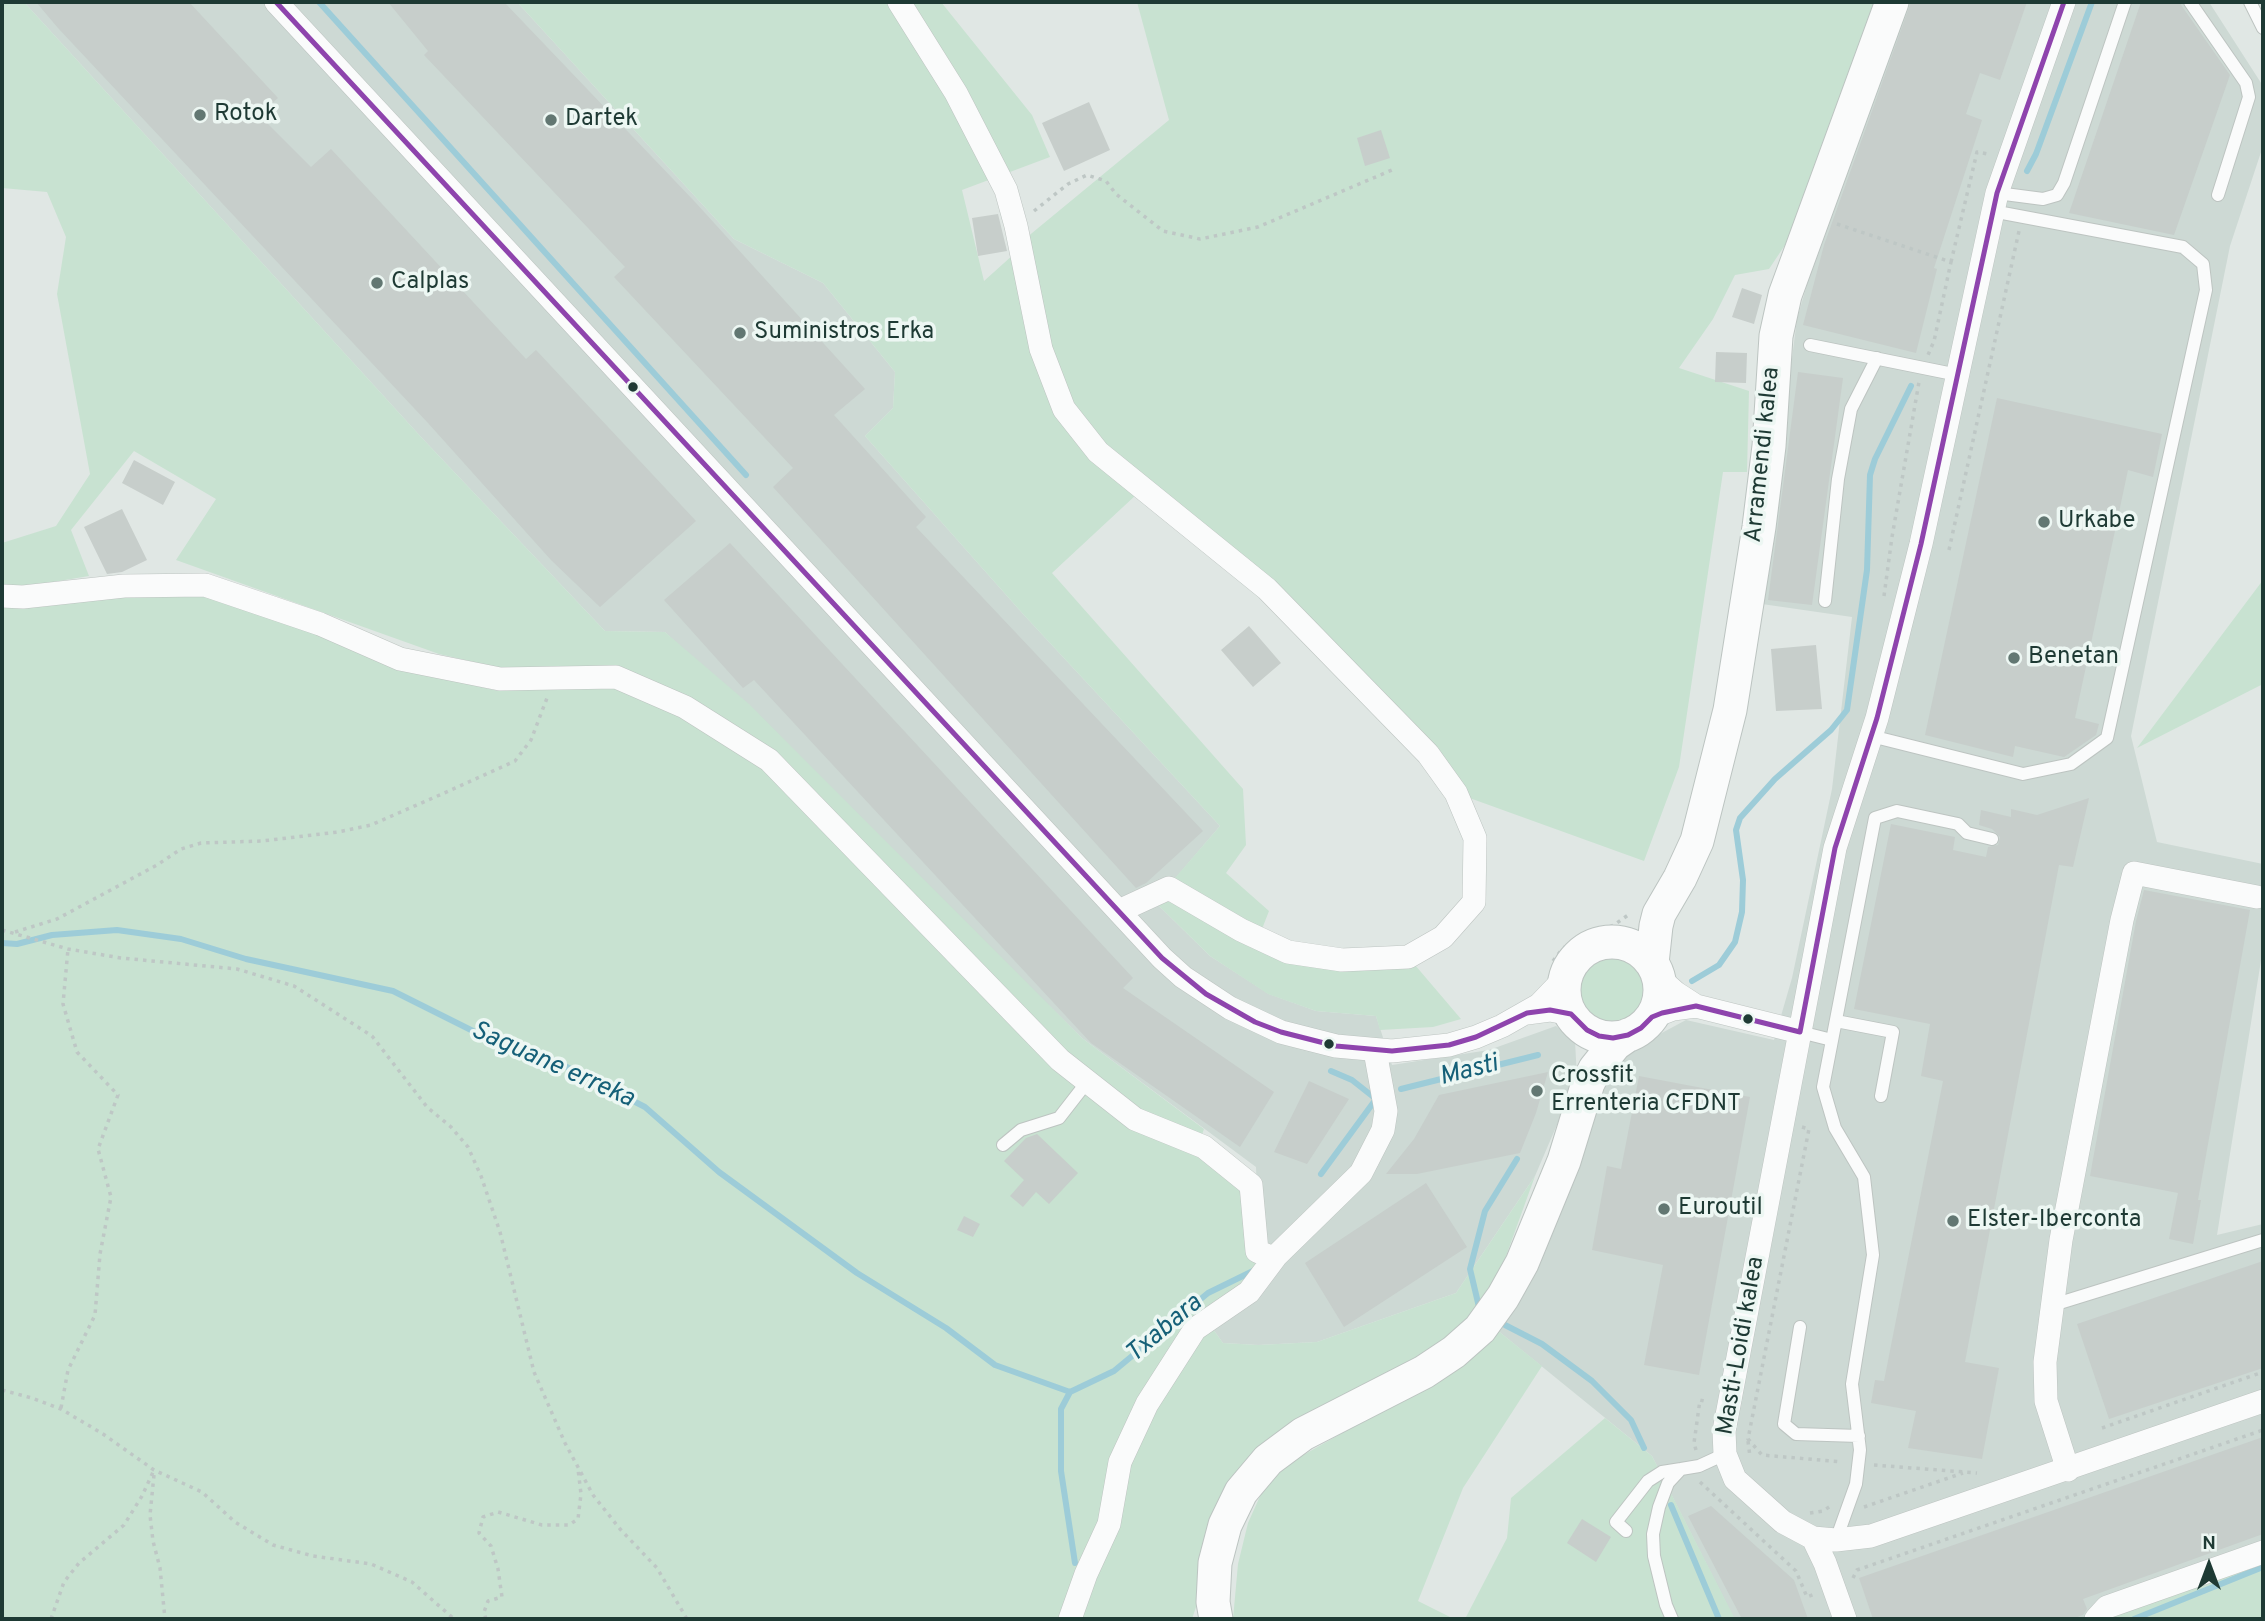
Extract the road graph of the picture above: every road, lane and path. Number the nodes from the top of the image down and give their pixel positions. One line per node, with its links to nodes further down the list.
1 (276, 2): 26 (street)
2 (900, 2): 13 (street)
3 (1892, 2): 25 (street, Arramendi kalea)
4 (2064, 2): 11 (street, Masti-Loidi kalea)
5 (2125, 2): 11 (lane)
6 (2190, 2): 10 (lane)
7 (2250, 2): 8 (lane)
8 (2263, 28)
9 (1392, 170): 13 (path)
10 (2218, 195)
11 (1995, 202): 17 (street, Masti-Loidi kalea); 22 (lane)
12 (1825, 220): 16 (path)
13 (1016, 226): 26 (street)
14 (1810, 345): 15 (lane)
15 (1877, 358): 16 (lane); 20 (lane)
16 (1922, 368): 17 (lane); 19 (path)
17 (1958, 375): 22 (street, Masti-Loidi kalea)
18 (2, 596): 21 (street)
19 (1884, 597)
20 (1825, 601)
21 (555, 677): 28 (path); 41 (street)
22 (1871, 736): 38 (street, Masti-Loidi kalea)
23 (1992, 839): 35 (lane)
24 (2257, 897): 47 (street)
25 (1650, 909): 29 (street); 31 (street); 32 (path)
26 (1119, 911): 40 (street)
27 (2, 930): 28 (path)
28 (13, 932): 30 (path)
29 (1609, 942): 31 (street); 32 (street)
30 (68, 949): 52 (path); 58 (path)
31 (1655, 970): 33 (street); 37 (street)
32 (1558, 971): 34 (street); 36 (street)
33 (1696, 1006): 37 (street); 38 (street)
34 (1527, 1013): 36 (street); 40 (street)
35 (1836, 1021): 39 (lane); 43 (lane)
36 (1579, 1022): 37 (street); 42 (street)
37 (1640, 1026): 42 (street)
38 (1800, 1032): 39 (lane); 57 (street, Masti-Loidi kalea)
39 (1832, 1040): 55 (lane)
40 (1375, 1051): 46 (street)
41 (1087, 1082): 44 (lane); 46 (street)
42 (1588, 1083): 69 (street)
43 (1881, 1096)
44 (1003, 1144)
45 (2263, 1240): 47 (lane)
46 (1276, 1256): 75 (street)
47 (2053, 1305): 61 (street)
48 (1800, 1326): 55 (lane)
49 (2263, 1372): 53 (path)
50 (2, 1390): 52 (path)
51 (2263, 1401): 61 (street)
52 (61, 1409): 62 (path)
53 (2102, 1428)
54 (2263, 1430): 68 (path)
55 (1859, 1436): 64 (lane)
56 (1748, 1439): 59 (path)
57 (1725, 1454): 60 (lane); 66 (street, Masti-Loidi kalea)
58 (578, 1467): 73 (path); 74 (path)
59 (1751, 1467)
60 (1681, 1469): 65 (lane); 76 (lane)
61 (2068, 1469): 66 (street)
62 (154, 1470): 70 (path); 71 (path); 72 (path)
63 (1808, 1513): 64 (path)
64 (1846, 1518): 66 (lane)
65 (1626, 1531)
66 (1825, 1539): 68 (street)
67 (2263, 1552): 78 (street)
68 (1834, 1588): 77 (street)
69 (1210, 1613)
70 (51, 1619)
71 (165, 1619)
72 (454, 1619)
73 (486, 1619)
74 (687, 1619)
75 (1069, 1619)
76 (1672, 1619)
77 (1845, 1619)
78 (2096, 1619)

